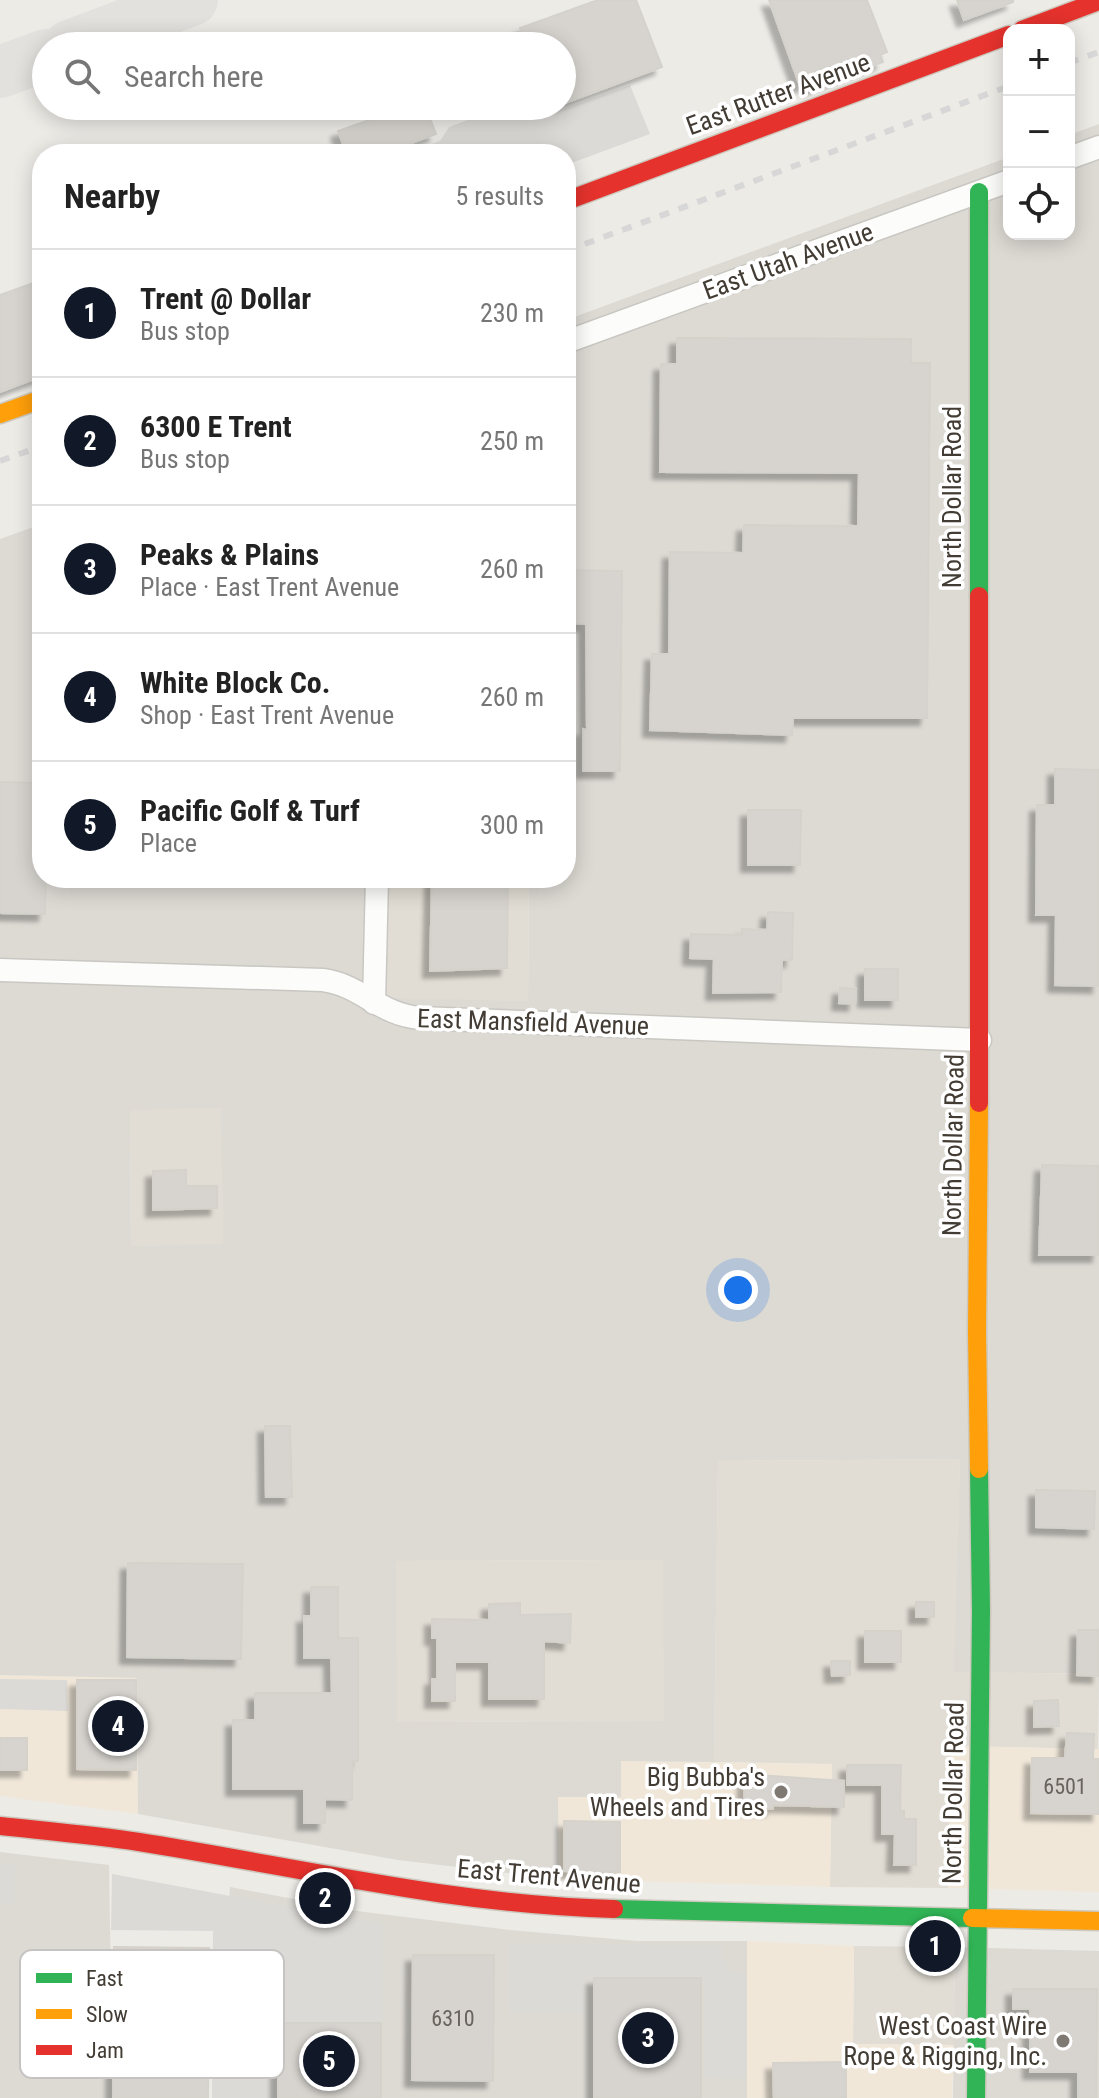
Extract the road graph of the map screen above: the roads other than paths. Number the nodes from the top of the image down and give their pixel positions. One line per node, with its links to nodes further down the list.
1 (1099, 1): 2 (street)
2 (1038, 24)
3 (1003, 37): 8 (street, East Rutter Avenue)
4 (1099, 147): 5 (street)
5 (1075, 156)
6 (1003, 183): 7 (street, East Utah Avenue)
7 (979, 192): 9 (street, East Utah Avenue); 15 (street, North Dollar Road)
8 (576, 197)
9 (576, 338)
10 (32, 403): 11 (street)
11 (0, 414)
12 (377, 888): 14 (street)
13 (0, 970): 14 (street, East Mansfield Avenue)
14 (374, 1003): 15 (street, East Mansfield Avenue)
15 (980, 1040): 17 (street, North Dollar Road)
16 (0, 1826): 17 (street, East Trent Avenue)
17 (978, 1919): 18 (street, East Trent Avenue); 19 (street, North Dollar Road)
18 (1099, 1921)
19 (976, 2098)

